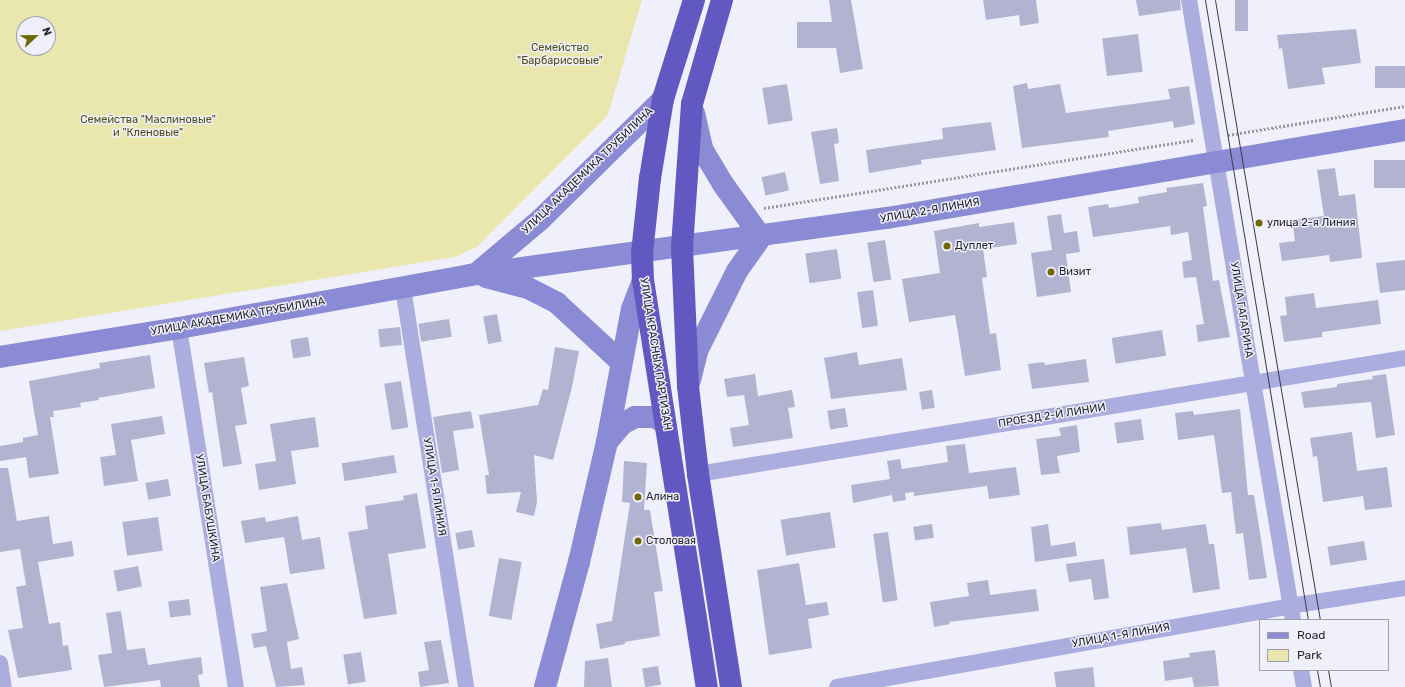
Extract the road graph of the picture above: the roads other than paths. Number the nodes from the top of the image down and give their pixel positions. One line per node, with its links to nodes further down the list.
1 (694, 0): 4 (highway, УЛИЦА КРАСНЫХ ПАРТИЗАН)
2 (722, 0): 5 (highway)
3 (1189, 0): 7 (street, УЛИЦА ГАГАРИНА)
4 (663, 99): 10 (highway, УЛИЦА КРАСНЫХ ПАРТИЗАН); 11 (street, УЛИЦА АКАДЕМИКА ТРУБИЛИНА)
5 (692, 104): 8 (street); 9 (highway)
6 (1405, 130): 7 (street, УЛИЦА 2-Я ЛИНИЯ)
7 (1216, 162): 8 (street, УЛИЦА 2-Я ЛИНИЯ); 18 (street, УЛИЦА ГАГАРИНА)
8 (761, 237): 9 (street, УЛИЦА 2-Я ЛИНИЯ); 19 (street)
9 (682, 247): 10 (street, УЛИЦА 2-Я ЛИНИЯ); 19 (highway)
10 (642, 253): 11 (street, УЛИЦА АКАДЕМИКА ТРУБИЛИНА); 12 (highway, УЛИЦА КРАСНЫХ ПАРТИЗАН)
11 (476, 274): 13 (street, УЛИЦА АКАДЕМИКА ТРУБИЛИНА); 17 (street, УЛИЦА АКАДЕМИКА ТРУБИЛИНА)
12 (643, 280): 17 (street); 20 (highway, УЛИЦА КРАСНЫХ ПАРТИЗАН)
13 (403, 288): 14 (street, УЛИЦА АКАДЕМИКА ТРУБИЛИНА); 29 (street, УЛИЦА 1-Я ЛИНИЯ)
14 (179, 328): 15 (street, УЛИЦА АКАДЕМИКА ТРУБИЛИНА); 28 (street, УЛИЦА БАБУШКИНА)
15 (0, 357)
16 (1405, 358): 18 (street, ПРОЕЗД 2-Й ЛИНИИ)
17 (621, 362): 21 (street)
18 (1253, 383): 22 (street, ПРОЕЗД 2-Й ЛИНИИ); 24 (street, УЛИЦА ГАГАРИНА)
19 (688, 386): 22 (highway)
20 (665, 423): 21 (street); 31 (highway, УЛИЦА КРАСНЫХ ПАРТИЗАН)
21 (607, 442): 30 (street)
22 (698, 474): 32 (highway)
23 (1405, 588): 24 (street, УЛИЦА 1-Я ЛИНИЯ)
24 (1291, 613): 33 (street, УЛИЦА 1-Я ЛИНИЯ)
25 (0, 663): 27 (street)
26 (1301, 671): 34 (street)
27 (4, 687)
28 (236, 687)
29 (466, 687)
30 (545, 687)
31 (708, 687)
32 (731, 687)
33 (837, 687)
34 (1304, 687)

